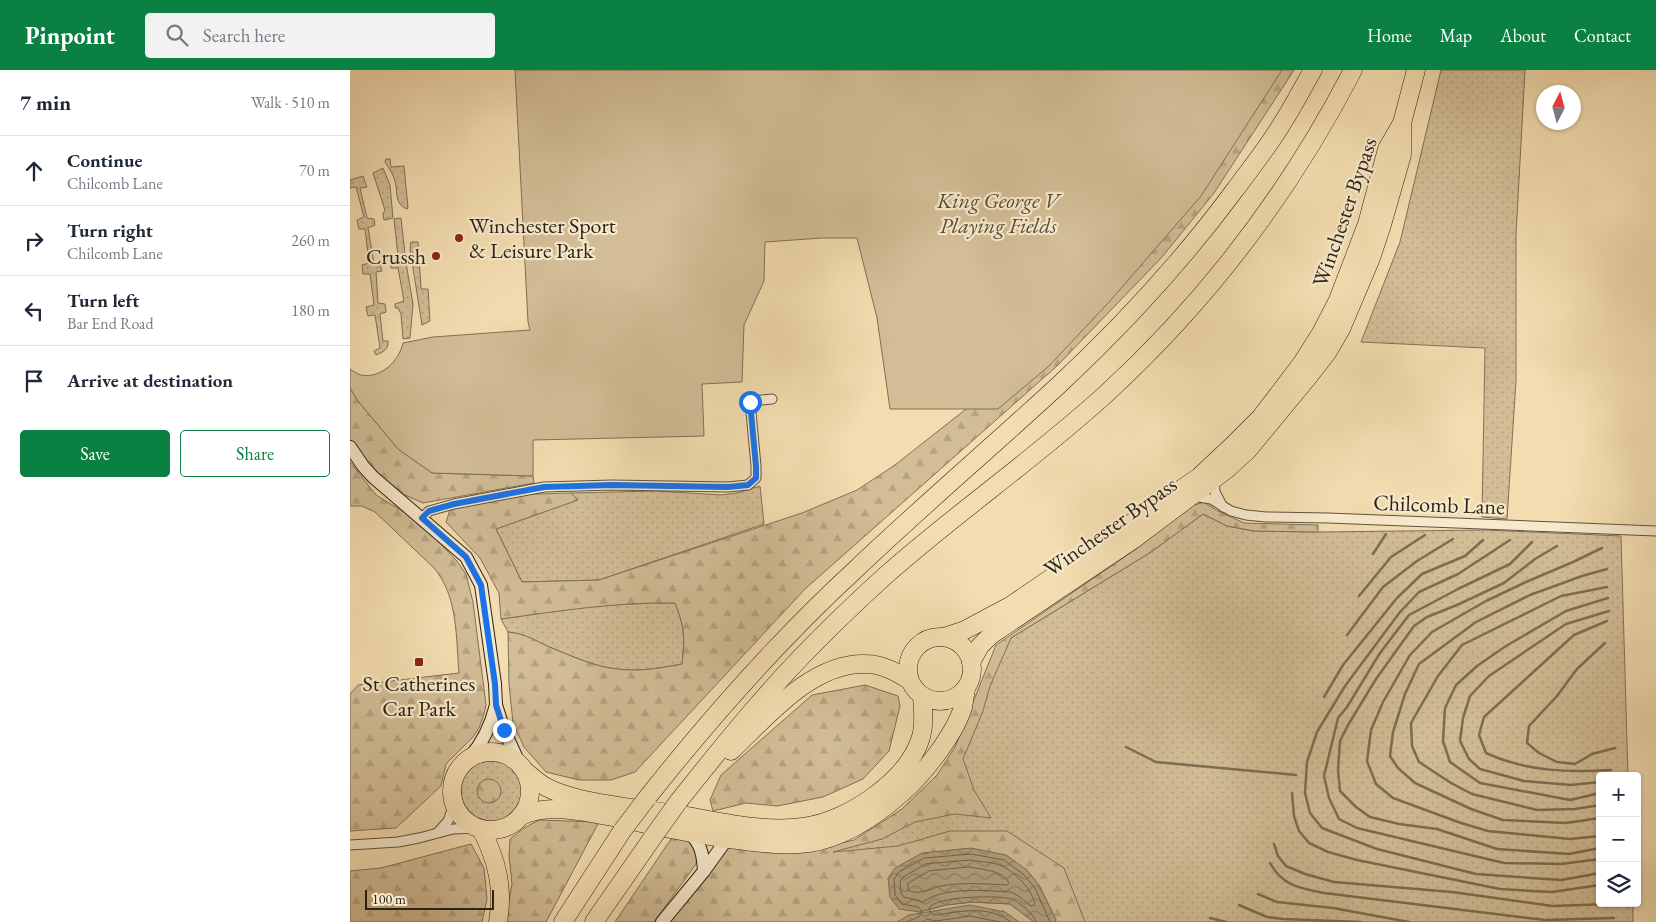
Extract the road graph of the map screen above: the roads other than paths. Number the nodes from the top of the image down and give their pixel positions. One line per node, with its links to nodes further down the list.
1 (1313, 70): 30 (highway, bridge)
2 (1353, 70): 20 (highway)
3 (1416, 70): 4 (highway)
4 (1402, 123): 7 (highway, Winchester Bypass); 12 (highway, Winchester Bypass)
5 (772, 399): 10 (street)
6 (350, 447): 10 (main road)
7 (1214, 480): 8 (highway, Winchester Bypass); 9 (street)
8 (1193, 496): 9 (street, Chilcomb Lane); 13 (highway, Winchester Bypass)
9 (1223, 507): 11 (street, Chilcomb Lane)
10 (422, 518): 17 (main road)
11 (1656, 531)
12 (944, 637): 13 (highway); 14 (highway)
13 (972, 662): 15 (highway)
14 (909, 680): 16 (highway); 20 (highway)
15 (966, 688): 16 (highway); 26 (highway)
16 (922, 696): 19 (highway)
17 (496, 705): 18 (main road); 19 (main road)
18 (470, 758): 19 (highway); 21 (highway)
19 (523, 768): 22 (highway)
20 (678, 802): 31 (highway, bridge)
21 (454, 804): 23 (highway); 24 (street)
22 (521, 816): 23 (highway); 25 (highway)
23 (479, 828): 24 (street); 29 (highway)
24 (438, 832): 27 (street)
25 (689, 832): 26 (highway); 28 (main road)
26 (727, 839): 28 (main road)
27 (350, 845)
28 (704, 871): 32 (main road)
29 (498, 922)
30 (563, 922)
31 (594, 922)
32 (662, 922)

